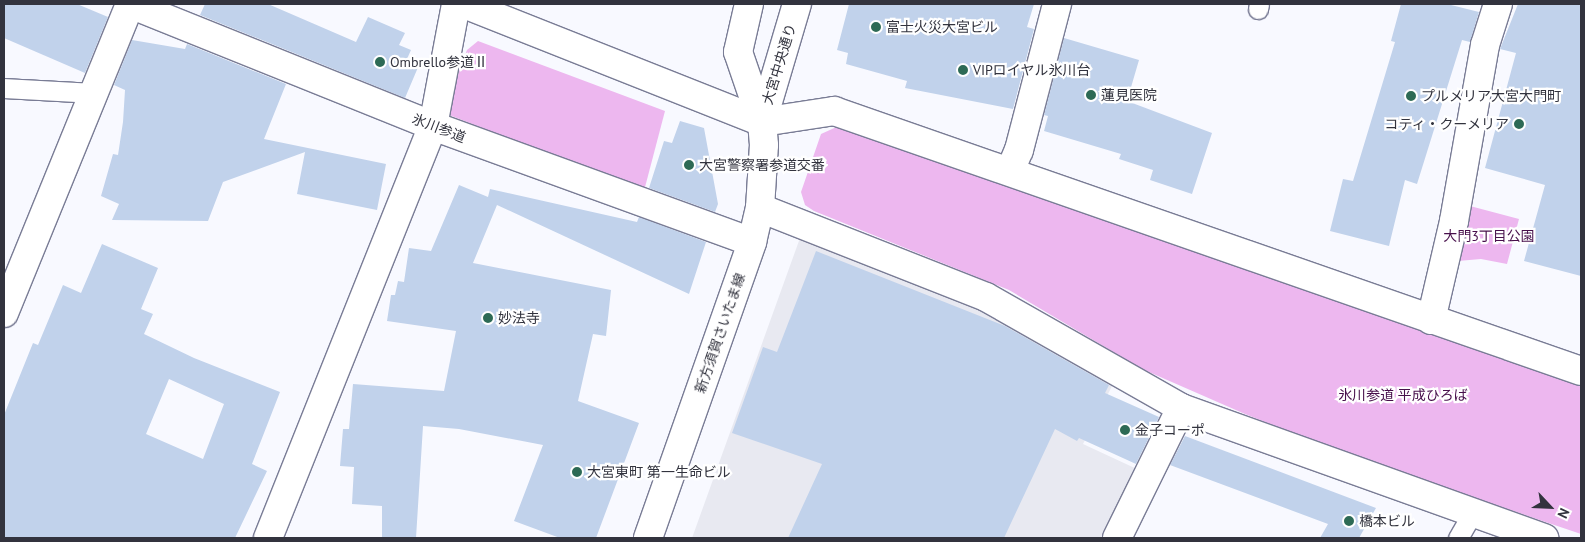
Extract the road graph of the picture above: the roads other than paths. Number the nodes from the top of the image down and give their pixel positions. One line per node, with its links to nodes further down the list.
1 (130, 4): 9 (street); 11 (street, 氷川参道)
2 (456, 4): 11 (street)
3 (464, 4): 10 (street)
4 (749, 4): 10 (street, 大宮中央通り)
5 (797, 4): 10 (street, 大宮中央通り)
6 (1057, 4): 12 (street)
7 (1498, 4): 16 (street)
8 (4, 88): 9 (lane)
9 (94, 93): 15 (street)
10 (762, 122): 12 (street); 13 (street, 新方須賀さいたま線)
11 (433, 126): 14 (street, 氷川参道); 20 (street)
12 (1010, 171): 16 (street)
13 (760, 208): 14 (street, 新方須賀さいたま線); 18 (street)
14 (752, 242): 21 (street, 新方須賀さいたま線)
15 (4, 313)
16 (1431, 320): 17 (street)
17 (1581, 371)
18 (1181, 408): 19 (street); 22 (street)
19 (1473, 512): 23 (lane); 24 (street)
20 (268, 538)
21 (648, 538)
22 (1118, 538)
23 (1458, 538)
24 (1544, 538)

